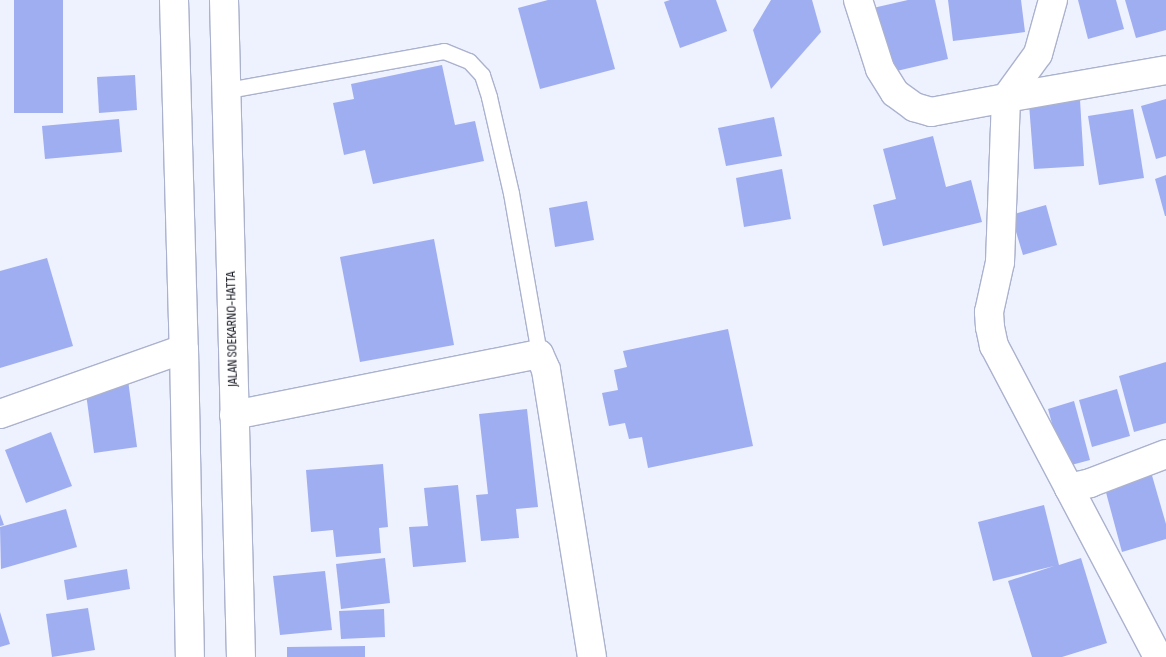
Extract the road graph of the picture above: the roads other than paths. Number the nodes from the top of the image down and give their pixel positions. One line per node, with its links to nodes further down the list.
1 (174, 0): 8 (main road)
2 (224, 0): 6 (main road, JALAN SOEKARNO-HATTA)
3 (858, 0): 7 (main road)
4 (1053, 0): 7 (main road)
5 (1166, 70): 7 (main road)
6 (228, 90): 9 (lane); 11 (main road, JALAN SOEKARNO-HATTA)
7 (1006, 98): 13 (main road)
8 (184, 349): 10 (main road); 14 (main road)
9 (539, 354): 11 (main road); 16 (main road)
10 (0, 414)
11 (234, 416): 15 (main road, JALAN SOEKARNO-HATTA)
12 (1166, 454): 13 (main road)
13 (1069, 488): 17 (main road)
14 (190, 657)
15 (241, 657)
16 (592, 657)
17 (1158, 657)

